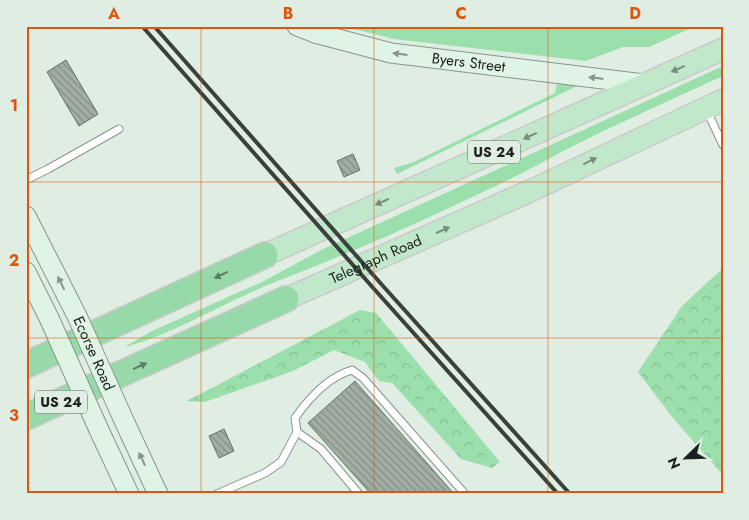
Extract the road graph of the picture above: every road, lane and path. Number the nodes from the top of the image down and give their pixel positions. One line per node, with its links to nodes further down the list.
1 (297, 26): 3 (main road, Byers Street, one-way to 1)
2 (723, 49): 3 (main road, US 24, one-way to 3)
3 (644, 84): 10 (main road, US 24, one-way to 10)
4 (714, 104): 6 (lane); 12 (main road, Telegraph Road / US 24, one-way to 4)
5 (118, 129): 8 (lane)
6 (721, 136): 7 (lane)
7 (723, 145)
8 (26, 180)
9 (26, 216): 19 (main road, Ecorse Road, one-way to 9, bridge)
10 (265, 255): 13 (highway, US 24, one-way to 13)
11 (26, 272): 18 (main road, Ecorse Road, bridge)
12 (286, 299): 16 (highway, Telegraph Road / US 24, one-way to 12)
13 (74, 342): 14 (highway); 15 (highway, US 24)
14 (26, 355)
15 (26, 364)
16 (26, 418)
17 (296, 432): 20 (lane); 21 (lane); 22 (lane)
18 (129, 494)
19 (158, 494)
20 (217, 494)
21 (359, 494)
22 (465, 494)

